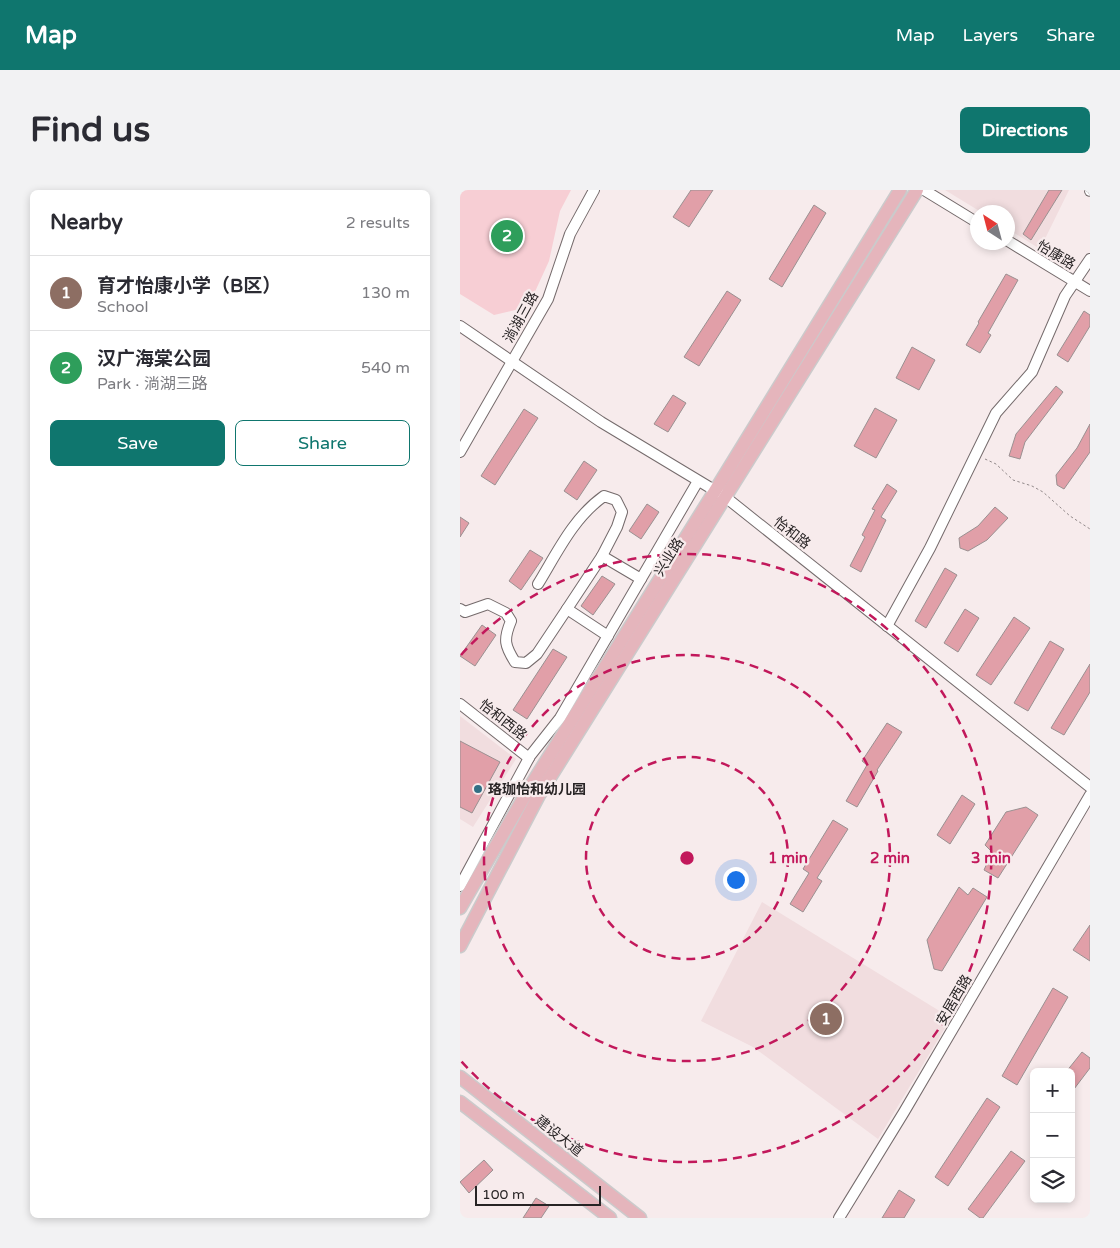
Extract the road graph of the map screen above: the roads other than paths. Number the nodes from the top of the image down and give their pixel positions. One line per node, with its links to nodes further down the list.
1 (594, 190): 11 (street, 淌湖三路)
2 (900, 190): 14 (main road, 兴业路)
3 (917, 190): 14 (main road, 兴业路)
4 (924, 190): 5 (street)
5 (970, 218)
6 (1015, 245): 8 (street, 怡康路)
7 (1090, 259): 8 (street)
8 (1075, 282): 9 (street, 怡康路); 20 (street)
9 (1090, 291)
10 (460, 326): 11 (street, 怡和路)
11 (512, 362): 12 (street, 淌湖三路); 13 (street, 怡和路)
12 (460, 452)
13 (698, 481): 14 (street, 怡和路); 16 (street)
14 (720, 494): 20 (street, 怡和路); 27 (main road, 兴业路); 28 (main road, 兴业路)
15 (602, 556): 16 (street); 17 (street); 19 (street)
16 (641, 579): 21 (street)
17 (538, 584)
18 (460, 608): 19 (street)
19 (567, 609): 21 (street)
20 (888, 626): 24 (street, 怡和路)
21 (608, 636): 23 (street)
22 (460, 704): 23 (street, 怡和西路)
23 (529, 758): 26 (street)
24 (1090, 787)
25 (1090, 795): 33 (street, 安居西路)
26 (460, 886)
27 (460, 908)
28 (460, 946)
29 (460, 1077): 32 (main road, 建设大道)
30 (460, 1102): 31 (main road)
31 (610, 1218)
32 (640, 1218)
33 (839, 1218)

